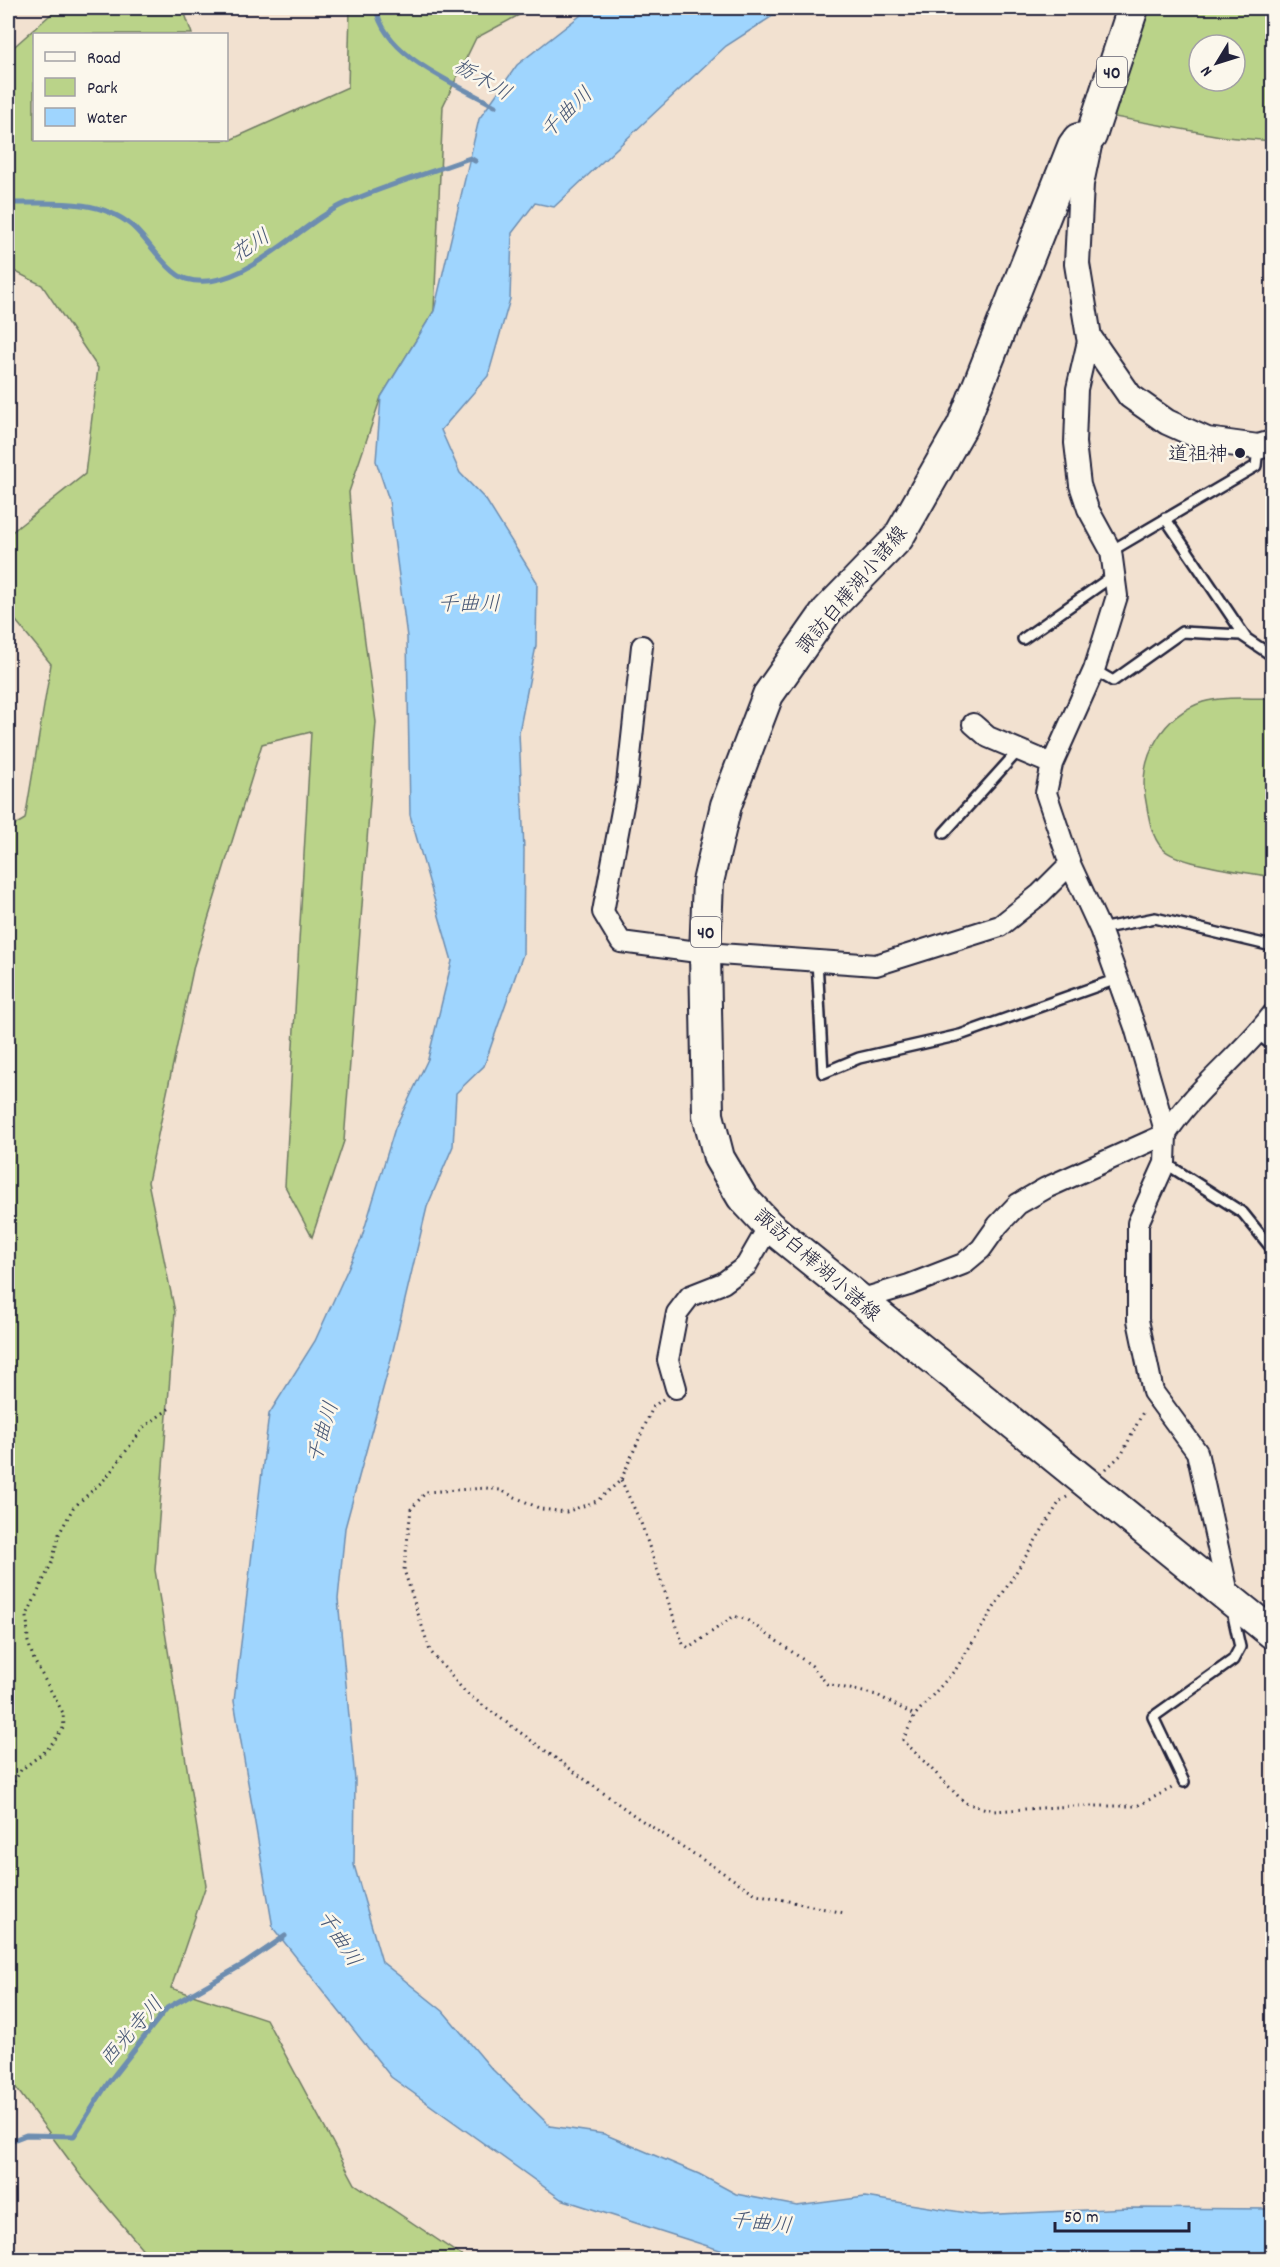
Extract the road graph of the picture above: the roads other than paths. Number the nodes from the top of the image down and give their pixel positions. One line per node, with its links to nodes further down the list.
1 (1133, 8): 2 (main road, 40)
2 (1091, 136): 3 (street); 20 (main road, 諏訪白樺湖小諸線 / 40)
3 (1089, 337): 4 (street); 6 (street)
4 (1265, 445): 5 (lane)
5 (1165, 518): 6 (lane); 8 (lane)
6 (1111, 551): 7 (street)
7 (1114, 575): 9 (lane); 12 (street)
8 (1246, 638): 11 (lane); 12 (lane)
9 (1023, 639)
10 (642, 646): 20 (street)
11 (1272, 651)
12 (1094, 669): 15 (street)
13 (973, 724): 14 (street)
14 (1019, 750): 15 (street); 16 (lane)
15 (1052, 764): 17 (street)
16 (944, 833)
17 (1070, 864): 18 (street); 21 (street)
18 (1100, 929): 19 (lane); 22 (street)
19 (1272, 946)
20 (705, 953): 21 (street); 27 (main road, 諏訪白樺湖小諸線 / 40)
21 (817, 960): 22 (lane)
22 (1117, 979): 25 (street)
23 (1272, 1015): 24 (street)
24 (1265, 1040): 25 (street)
25 (1166, 1134): 26 (street); 29 (street)
26 (1165, 1163): 28 (lane); 31 (street)
27 (769, 1226): 29 (main road, 諏訪白樺湖小諸線 / 40); 30 (street)
28 (1272, 1249)
29 (859, 1300): 31 (main road, 諏訪白樺湖小諸線 / 40)
30 (676, 1388)
31 (1229, 1599): 32 (main road, 諏訪白樺湖小諸線 / 40); 33 (lane)
32 (1272, 1633)
33 (1184, 1782)

